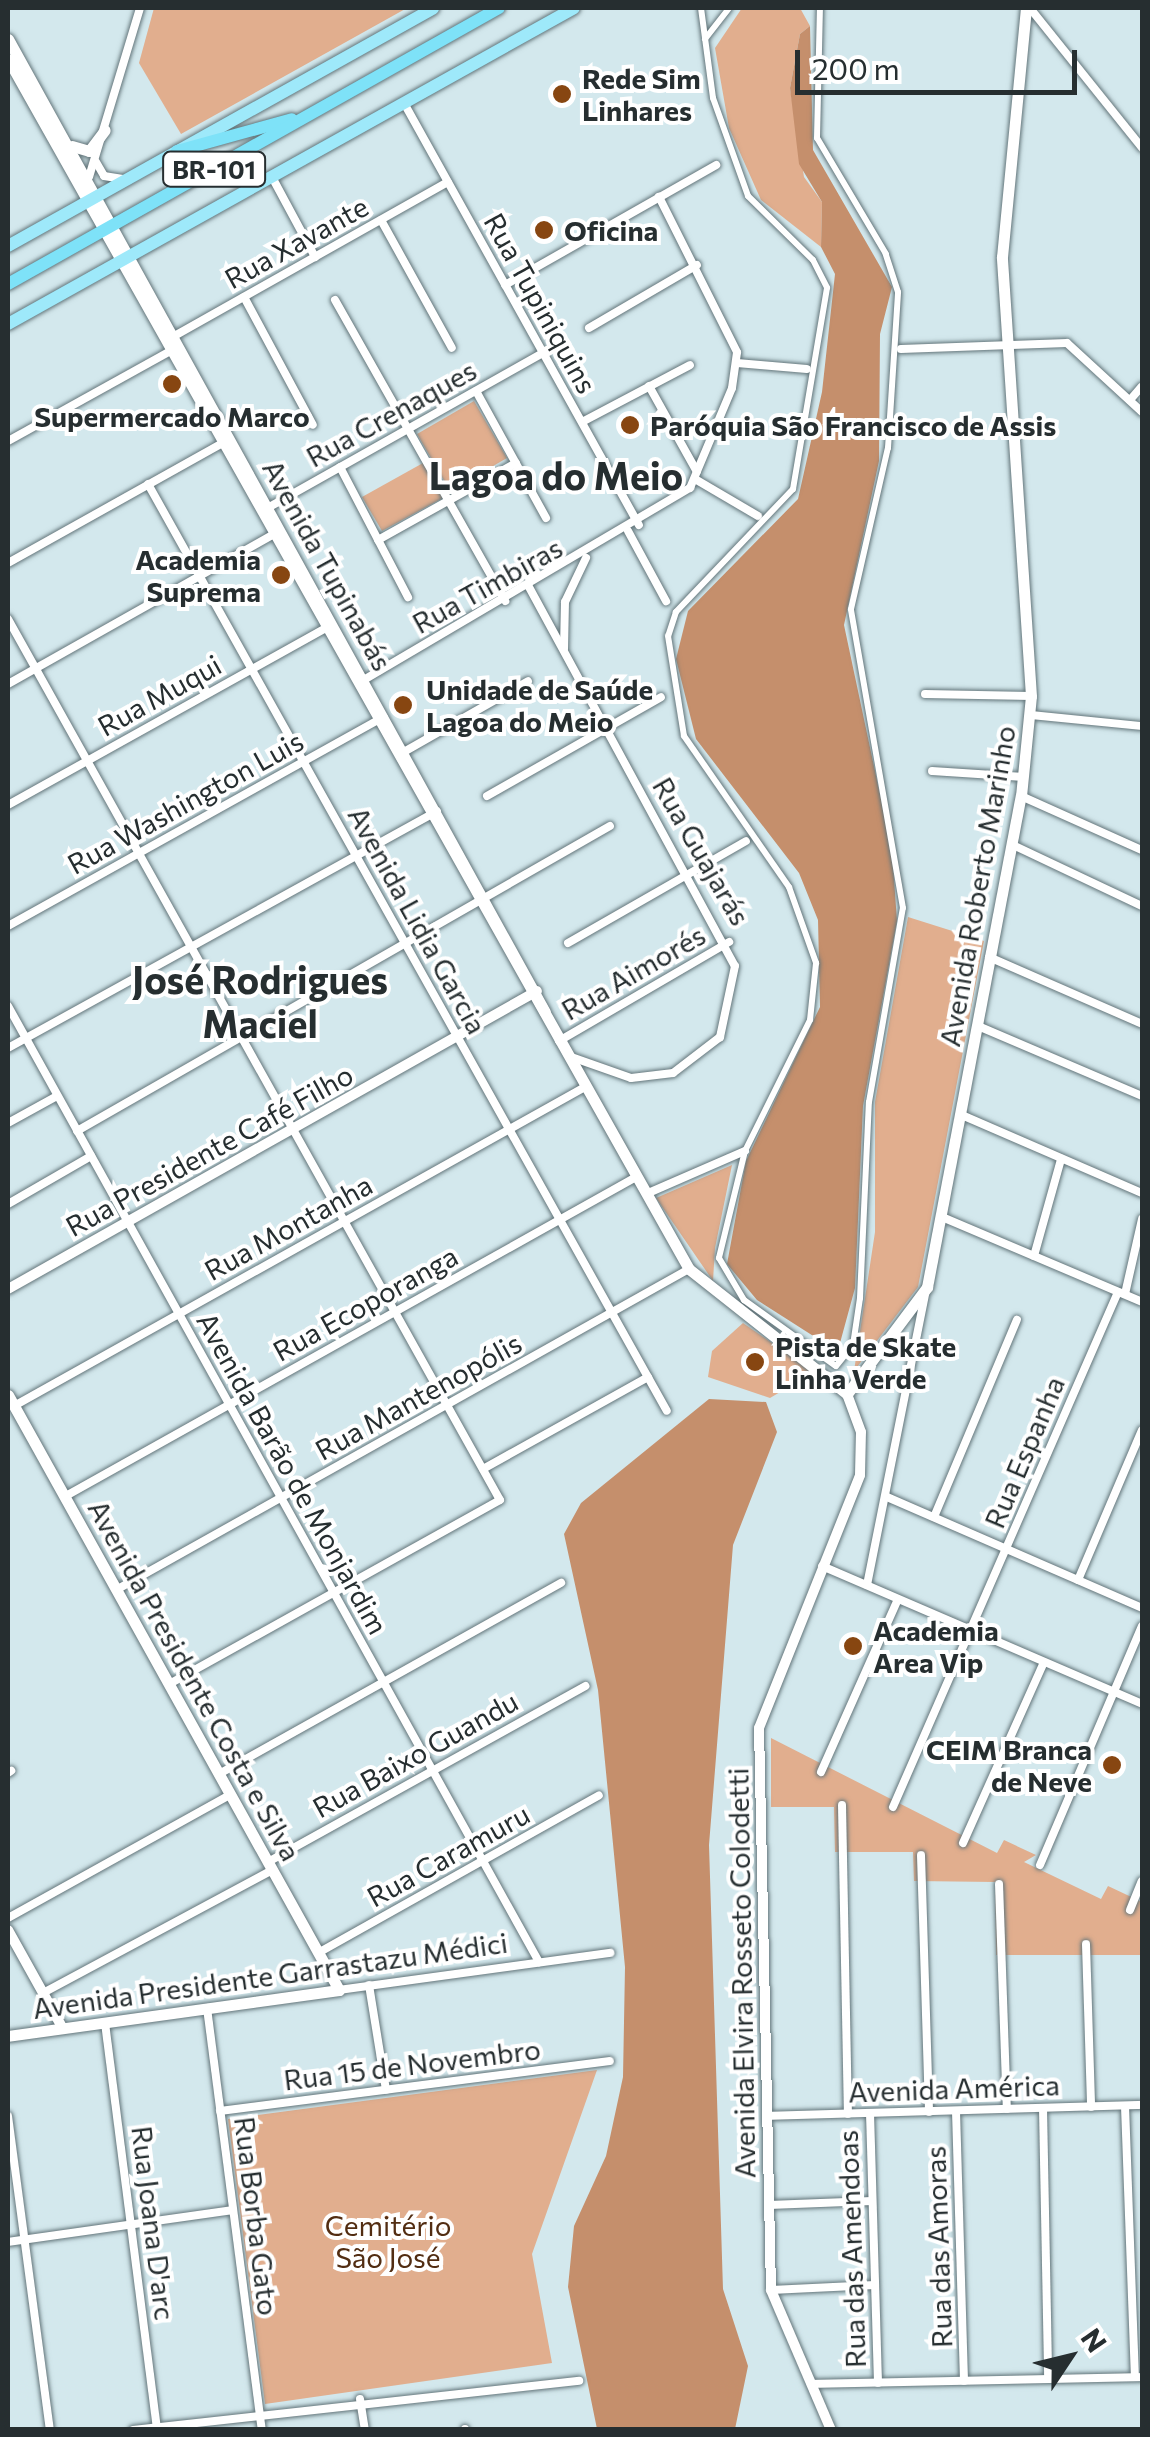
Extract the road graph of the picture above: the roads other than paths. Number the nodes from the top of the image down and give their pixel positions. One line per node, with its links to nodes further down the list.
1 (140, 8): 14 (street)
2 (433, 8): 17 (main road)
3 (499, 8): 13 (highway, BR-101)
4 (574, 8): 12 (main road)
5 (701, 8): 10 (street)
6 (729, 8): 10 (street)
7 (1028, 8): 16 (street); 38 (main road, Avenida Roberto Marinho)
8 (818, 10): 132 (street)
9 (8, 39): 15 (main road)
10 (704, 46): 132 (street)
11 (8, 60): 24 (main road)
12 (404, 104): 20 (main road); 23 (street, Rua Tupiniquins)
13 (313, 113): 17 (highway); 27 (highway, BR-101)
14 (105, 130): 15 (main road); 18 (street)
15 (69, 144): 21 (main road)
16 (1142, 148)
17 (177, 151): 22 (main road)
18 (96, 155): 21 (street); 22 (street)
19 (716, 166): 25 (street)
20 (272, 176): 29 (street); 30 (main road)
21 (88, 177): 24 (main road)
22 (127, 178): 24 (main road)
23 (448, 182): 26 (street, Rua Xavante); 33 (street, Rua Tupiniquins)
24 (94, 197): 27 (main road, Avenida Tupinabás); 28 (main road)
25 (659, 197): 31 (street); 33 (street)
26 (381, 220): 29 (street, Rua Xavante); 40 (street)
27 (110, 228): 30 (main road, Avenida Tupinabás); 32 (highway, BR-101)
28 (8, 246)
29 (315, 257): 34 (street, Rua Xavante)
30 (124, 258): 36 (main road); 39 (main road, Avenida Tupinabás)
31 (697, 264): 37 (street); 43 (street)
32 (8, 284)
33 (505, 285): 42 (street, Rua Tupiniquins)
34 (244, 297): 39 (street, Rua Xavante); 52 (street)
35 (335, 300): 53 (street)
36 (12, 319)
37 (589, 328)
38 (1009, 342): 41 (street); 49 (street); 84 (main road, Avenida Roberto Marinho)
39 (172, 344): 54 (street, Rua Xavante); 55 (main road, Avenida Tupinabás)
40 (452, 348)
41 (900, 349)
42 (543, 353): 48 (street, Rua Crenaques); 51 (street, Rua Tupiniquins)
43 (737, 363): 45 (street); 58 (street)
44 (690, 365): 46 (street)
45 (808, 368)
46 (650, 386): 51 (street); 58 (street)
47 (1142, 386): 49 (street)
48 (476, 391): 53 (street, Rua Crenaques); 56 (street)
49 (1130, 400): 50 (street)
50 (1142, 412)
51 (582, 422): 64 (street, Rua Tupiniquins)
52 (314, 425)
53 (408, 429): 57 (street, Rua Crenaques); 60 (street)
54 (8, 441)
55 (226, 441): 59 (street); 61 (main road, Avenida Tupinabás)
56 (516, 463): 60 (street); 63 (street)
57 (340, 468): 61 (street, Rua Crenaques); 67 (street)
58 (696, 476): 62 (street); 64 (street)
59 (148, 484): 69 (street); 70 (street, Avenida Lidia Garcia)
60 (449, 502): 67 (street); 74 (street)
61 (264, 510): 66 (main road, Avenida Tupinabás)
62 (758, 516)
63 (546, 518)
64 (639, 525): 65 (street)
65 (628, 531): 68 (street); 73 (street)
66 (277, 533): 70 (street); 76 (main road, Avenida Tupinabás)
67 (378, 540): 72 (street)
68 (588, 554): 71 (street, Rua Timbiras); 77 (street)
69 (8, 564)
70 (200, 576): 78 (street); 79 (street, Avenida Lidia Garcia)
71 (529, 587): 74 (street, Rua Timbiras); 77 (street, Rua Guajarás)
72 (408, 598)
73 (666, 600)
74 (505, 601): 81 (street, Rua Timbiras)
75 (8, 619): 78 (street)
76 (328, 626): 79 (street, Rua Muqui); 81 (main road, Avenida Tupinabás)
77 (564, 651): 89 (street, Rua Guajarás)
78 (35, 668): 82 (street); 91 (street)
79 (252, 669): 91 (street, Rua Muqui); 92 (street, Avenida Lidia Garcia)
80 (528, 681): 90 (street)
81 (360, 682): 87 (main road, Avenida Tupinabás)
82 (8, 684)
83 (925, 694): 84 (street)
84 (1031, 696): 86 (main road, Avenida Roberto Marinho)
85 (661, 697): 89 (street)
86 (1031, 715): 88 (street); 94 (main road, Avenida Roberto Marinho)
87 (380, 719): 90 (main road, Avenida Tupinabás); 92 (street, Rua Washington Luis)
88 (1142, 726)
89 (606, 728): 95 (street); 105 (street, Rua Guajarás)
90 (400, 754): 98 (main road, Avenida Tupinabás)
91 (87, 761): 97 (street, Rua Muqui); 103 (street)
92 (304, 762): 103 (street, Rua Washington Luis); 104 (street, Avenida Lidia Garcia)
93 (932, 771): 94 (street)
94 (1024, 777): 96 (main road, Avenida Roberto Marinho)
95 (487, 796)
96 (1021, 796): 101 (main road, Avenida Roberto Marinho); 102 (street)
97 (8, 805)
98 (432, 813): 104 (street); 106 (main road, Avenida Tupinabás)
99 (610, 826): 106 (street)
100 (746, 840): 105 (street)
101 (1014, 846): 107 (street); 113 (main road, Avenida Roberto Marinho)
102 (1142, 850)
103 (139, 854): 108 (street, Rua Washington Luis); 112 (street)
104 (356, 856): 111 (street, Avenida Lidia Garcia); 112 (street)
105 (690, 873): 109 (street, Rua Guajarás); 110 (street)
106 (481, 900): 111 (street); 114 (main road, Avenida Tupinabás)
107 (1142, 906)
108 (8, 926)
109 (729, 942): 120 (street, Rua Aimorés); 123 (street, Rua Guajarás)
110 (568, 943)
111 (405, 944): 118 (street, Avenida Lidia Garcia); 119 (street)
112 (191, 947): 119 (street); 121 (street)
113 (989, 956): 116 (street); 117 (main road, Avenida Roberto Marinho)
114 (533, 994): 118 (street, Rua Presidente Café Filho); 120 (main road, Avenida Tupinabás)
115 (8, 1006): 121 (street, Avenida Barão de Monjardim)
116 (1142, 1024)
117 (978, 1026): 126 (street); 127 (main road, Avenida Roberto Marinho)
118 (457, 1036): 129 (street, Rua Presidente Café Filho); 130 (street, Avenida Lidia Garcia)
119 (242, 1037): 129 (street); 131 (street)
120 (557, 1037): 123 (main road, Avenida Tupinabás)
121 (26, 1038): 122 (street); 125 (street, Avenida Barão de Monjardim)
122 (8, 1048)
123 (567, 1055): 124 (main road, Avenida Tupinabás)
124 (585, 1087): 130 (street, Rua Montanha); 135 (main road, Avenida Tupinabás)
125 (58, 1096): 128 (street); 131 (street, Avenida Barão de Monjardim)
126 (1142, 1096)
127 (964, 1116): 134 (street); 139 (main road, Avenida Roberto Marinho)
128 (8, 1123)
129 (292, 1128): 142 (street, Rua Presidente Café Filho); 143 (street)
130 (509, 1130): 141 (street, Avenida Lidia Garcia); 143 (street, Rua Montanha)
131 (77, 1131): 133 (street, Avenida Barão de Monjardim)
132 (744, 1151): 136 (street)
133 (91, 1156): 138 (street); 142 (street, Avenida Barão de Monjardim)
134 (1061, 1158): 137 (street); 144 (street)
135 (636, 1177): 136 (main road, Avenida Tupinabás); 141 (street, Rua Ecoporanga)
136 (646, 1194): 145 (main road, Avenida Tupinabás)
137 (1142, 1194)
138 (8, 1204)
139 (942, 1217): 144 (street); 146 (main road, Avenida Roberto Marinho)
140 (1142, 1219): 148 (street, Rua Espanha)
141 (560, 1220): 150 (street, Rua Ecoporanga); 151 (street, Avenida Lidia Garcia)
142 (127, 1221): 147 (street, Rua Presidente Café Filho); 152 (street, Avenida Barão de Monjardim)
143 (344, 1221): 150 (street); 152 (street, Rua Montanha)
144 (1034, 1256): 148 (street)
145 (689, 1269): 151 (street, Rua Mantenopólis); 155 (main road, Avenida Tupinabás)
146 (927, 1287): 155 (main road); 163 (street, Avenida Roberto Marinho)
147 (8, 1289)
148 (1121, 1293): 149 (street); 166 (street, Rua Espanha)
149 (1142, 1302)
150 (395, 1312): 157 (street, Rua Ecoporanga); 158 (street)
151 (612, 1313): 154 (street, Avenida Lidia Garcia); 158 (street, Rua Mantenopólis)
152 (178, 1314): 156 (street, Rua Montanha); 157 (street, Avenida Barão de Monjardim)
153 (1017, 1320): 165 (street)
154 (648, 1377): 159 (street, Avenida Lidia Garcia); 161 (street)
155 (847, 1394): 167 (street)
156 (10, 1400): 162 (main road, Avenida Presidente Costa e Silva)
157 (229, 1405): 162 (street, Rua Ecoporanga); 164 (street, Avenida Barão de Monjardim)
158 (447, 1405): 161 (street); 164 (street, Rua Mantenopólis)
159 (667, 1411)
160 (1142, 1430): 168 (street)
161 (483, 1469): 172 (street)
162 (64, 1497): 171 (main road, Avenida Presidente Costa e Silva)
163 (887, 1497): 165 (street); 170 (street, Avenida Roberto Marinho)
164 (281, 1498): 171 (street, Rua Mantenopólis); 172 (street, Avenida Barão de Monjardim)
165 (934, 1517): 166 (street)
166 (1006, 1549): 168 (street); 176 (street, Rua Espanha)
167 (822, 1566): 170 (street); 224 (street, Avenida Elvira Rosseto Colodetti)
168 (1078, 1580): 174 (street)
169 (560, 1583): 178 (street)
170 (868, 1585): 173 (street)
171 (116, 1590): 179 (main road, Avenida Presidente Costa e Silva)
172 (334, 1592): 178 (street, Avenida Barão de Monjardim); 179 (street)
173 (898, 1598): 176 (street); 184 (street)
174 (1142, 1608)
175 (1142, 1626): 181 (street)
176 (971, 1630): 177 (street); 189 (street, Rua Espanha)
177 (1044, 1662): 181 (street); 190 (street)
178 (383, 1682): 183 (street, Avenida Barão de Monjardim); 185 (street)
179 (168, 1684): 185 (main road, Avenida Presidente Costa e Silva)
180 (585, 1686): 183 (street, Rua Baixo Guandu)
181 (1114, 1692): 182 (street); 193 (street)
182 (1142, 1704)
183 (432, 1770): 192 (street, Avenida Barão de Monjardim); 194 (street, Rua Baixo Guandu)
184 (821, 1772)
185 (218, 1774): 186 (main road, Avenida Presidente Costa e Silva)
186 (230, 1795): 194 (main road, Avenida Presidente Costa e Silva); 198 (street)
187 (599, 1795): 192 (street, Rua Caramuru)
188 (842, 1806): 222 (street)
189 (893, 1807)
190 (963, 1843)
191 (921, 1854): 220 (street)
192 (483, 1861): 201 (street, Rua Caramuru); 203 (street, Avenida Barão de Monjardim)
193 (1040, 1865)
194 (270, 1866): 201 (main road, Avenida Presidente Costa e Silva); 206 (street, Rua Baixo Guandu)
195 (1142, 1881): 197 (street)
196 (998, 1884): 217 (street)
197 (1130, 1910)
198 (8, 1918)
199 (8, 1930): 206 (street)
200 (1086, 1944): 215 (street)
201 (318, 1954): 205 (main road, Avenida Presidente Costa e Silva)
202 (610, 1954): 203 (street, Avenida Presidente Garrastazu Médici)
203 (539, 1962): 204 (street, Avenida Presidente Garrastazu Médici)
204 (369, 1986): 205 (street, Avenida Presidente Garrastazu Médici); 212 (street)
205 (338, 1990): 207 (main road, Avenida Presidente Garrastazu Médici)
206 (43, 1993): 209 (street)
207 (207, 2008): 208 (main road, Avenida Presidente Garrastazu Médici); 219 (street, Rua Borba Gato)
208 (105, 2022): 209 (main road, Avenida Presidente Garrastazu Médici); 228 (street, Rua Joana D'arc)
209 (63, 2028): 210 (main road, Avenida Presidente Garrastazu Médici)
210 (8, 2036)
211 (610, 2061): 212 (street, Rua 15 de Novembro)
212 (386, 2090): 219 (street, Rua 15 de Novembro)
213 (1142, 2105): 214 (street, Avenida América)
214 (1126, 2106): 215 (street, Avenida América); 233 (street)
215 (1090, 2107): 216 (street, Avenida América)
216 (1043, 2108): 217 (street, Avenida América); 234 (street)
217 (1006, 2110): 218 (street, Avenida América)
218 (956, 2111): 220 (street, Avenida América); 236 (street, Rua das Amoras)
219 (220, 2112): 227 (street, Rua Borba Gato)
220 (929, 2112): 221 (street, Avenida América)
221 (870, 2113): 222 (street, Avenida América); 225 (street, Rua das Amendoas)
222 (848, 2114): 224 (street, Avenida América)
223 (8, 2116): 229 (street)
224 (766, 2116): 226 (street, Avenida Elvira Rosseto Colodetti)
225 (872, 2201): 226 (street); 231 (street, Rua das Amendoas)
226 (768, 2205): 232 (street, Avenida Elvira Rosseto Colodetti)
227 (233, 2210): 228 (street); 240 (street, Rua Borba Gato)
228 (131, 2225): 229 (street); 241 (street, Rua Joana D'arc)
229 (24, 2240): 230 (street); 242 (street)
230 (8, 2242)
231 (875, 2286): 232 (street); 237 (street, Rua das Amendoas)
232 (771, 2290): 238 (street, Avenida Elvira Rosseto Colodetti)
233 (1139, 2377): 234 (street)
234 (1048, 2379): 236 (street)
235 (579, 2380): 239 (street)
236 (964, 2381): 237 (street)
237 (878, 2383): 238 (street)
238 (810, 2384): 246 (street, Avenida Elvira Rosseto Colodetti)
239 (360, 2399): 240 (street); 245 (street)
240 (260, 2412): 241 (street); 244 (street, Rua Borba Gato)
241 (157, 2428): 243 (street)
242 (50, 2430)
243 (133, 2430)
244 (262, 2430)
245 (364, 2430)
246 (831, 2430)

